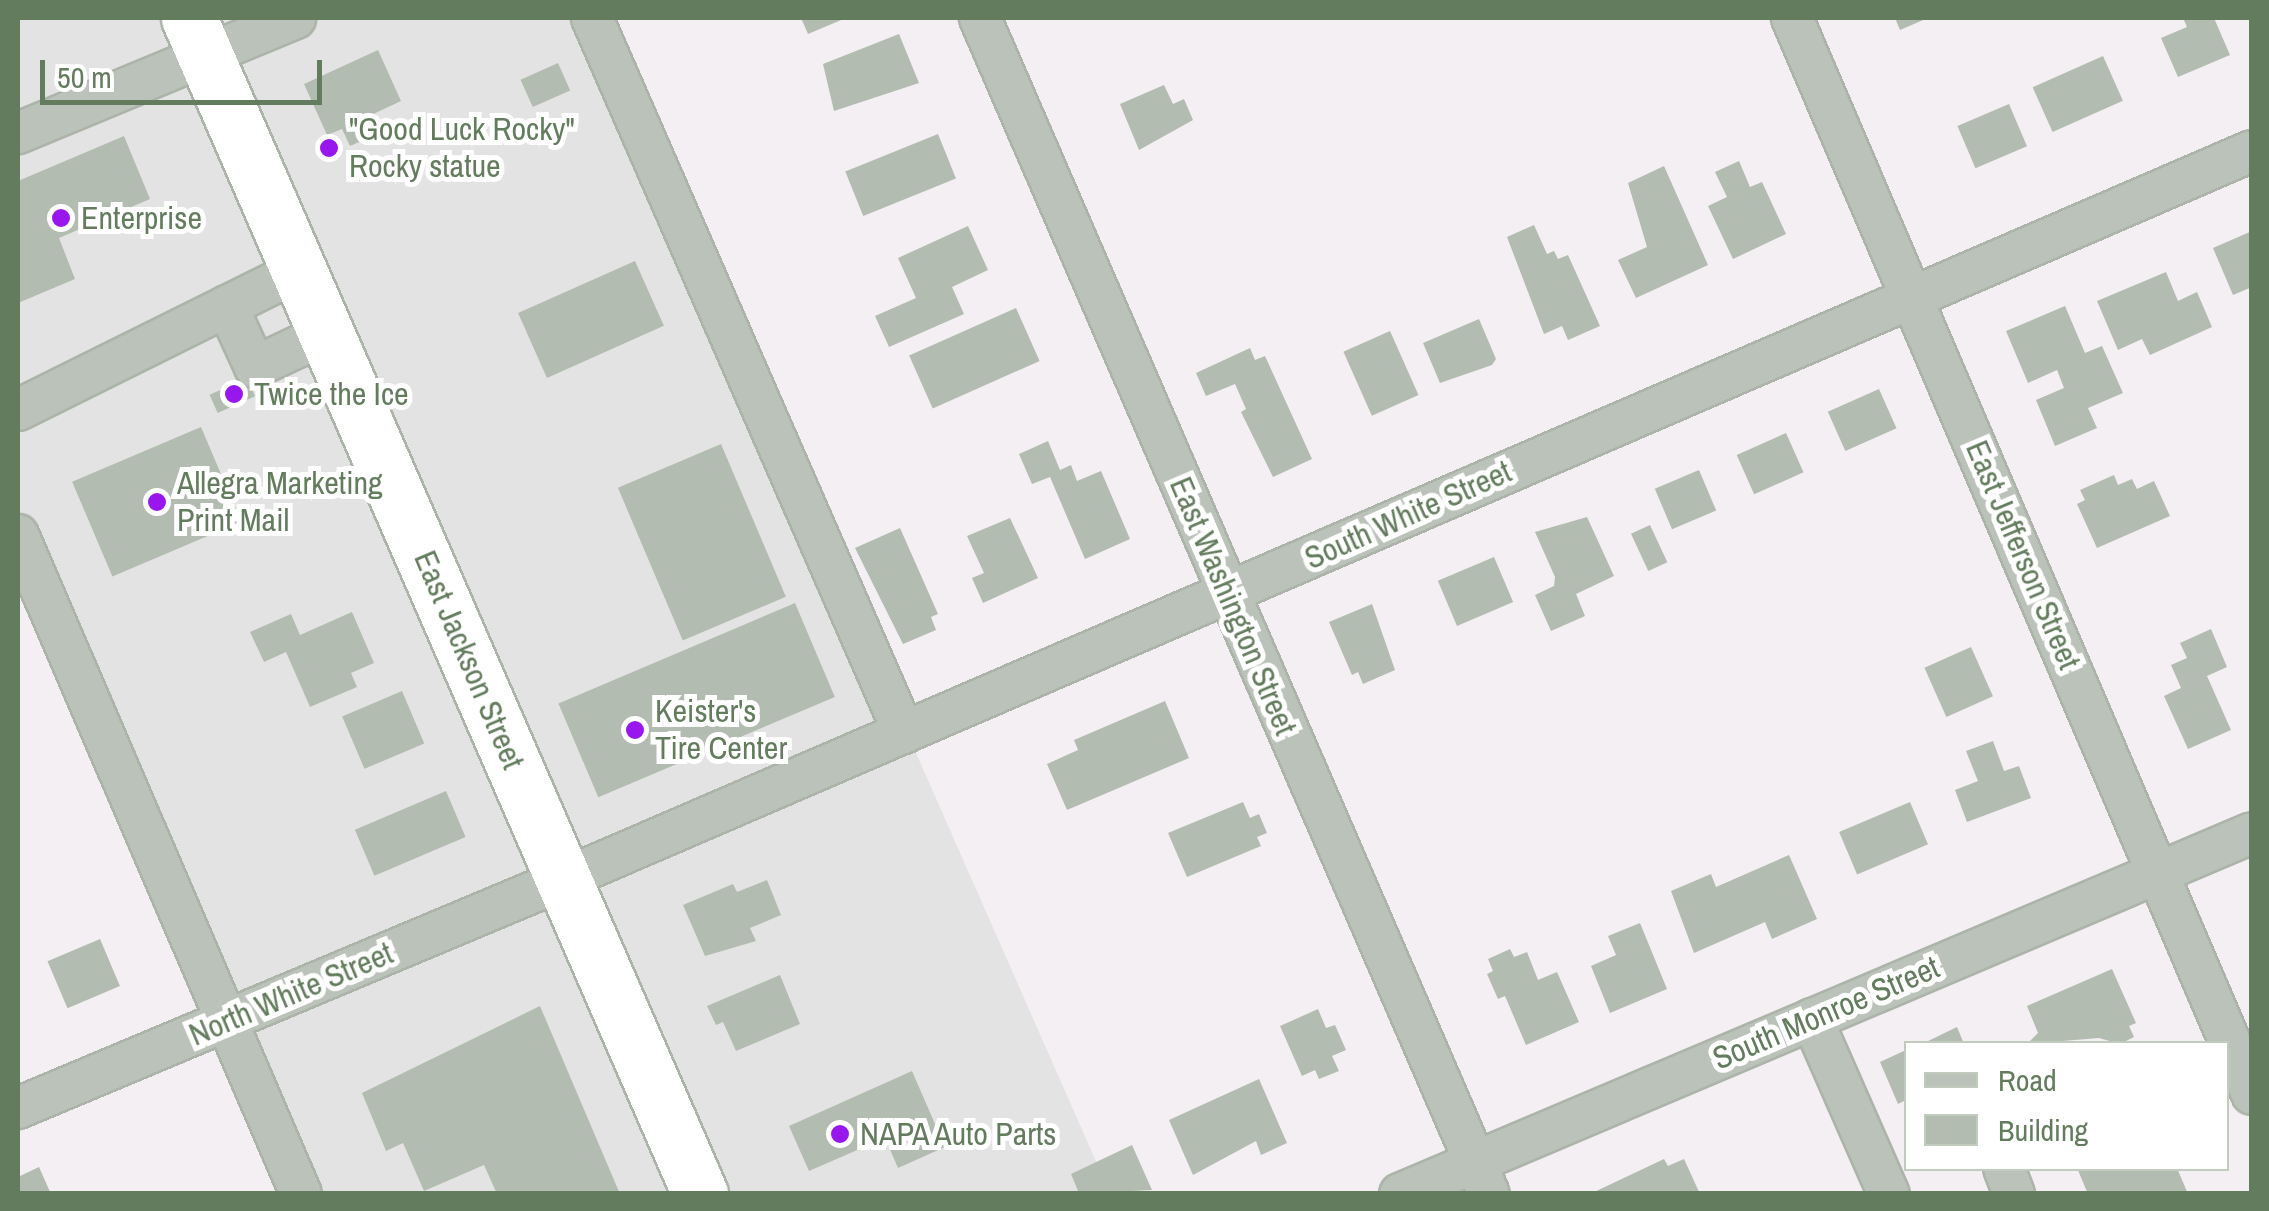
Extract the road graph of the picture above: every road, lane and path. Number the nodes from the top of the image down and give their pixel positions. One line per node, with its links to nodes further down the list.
1 (295, 18): 5 (street)
2 (592, 18): 15 (street)
3 (980, 18): 14 (street, East Washington Street)
4 (1792, 18): 9 (street, East Jefferson Street)
5 (198, 36): 6 (street); 8 (highway, East Jackson Street)
6 (18, 133)
7 (2252, 150): 9 (street, South White Street)
8 (300, 270): 10 (street); 11 (highway, East Jackson Street)
9 (1912, 295): 14 (street, South White Street); 17 (street, East Jefferson Street)
10 (227, 306): 11 (street); 12 (street)
11 (327, 333): 18 (highway, East Jackson Street)
12 (18, 410)
13 (18, 535): 20 (street)
14 (1227, 594): 15 (street, South White Street); 23 (street, East Washington Street)
15 (904, 733): 18 (street, South White Street)
16 (2252, 833): 17 (street, South Monroe Street)
17 (2158, 872): 19 (street, South Monroe Street); 21 (street, East Jefferson Street)
18 (564, 880): 20 (street, North White Street); 25 (highway, East Jackson Street)
19 (1812, 1019): 23 (street, South Monroe Street); 27 (street)
20 (226, 1020): 22 (street, North White Street); 24 (street)
21 (2252, 1094)
22 (18, 1108)
23 (1482, 1178): 26 (street, South Monroe Street)
24 (301, 1194)
25 (700, 1194)
26 (1400, 1194)
27 (1889, 1194)

